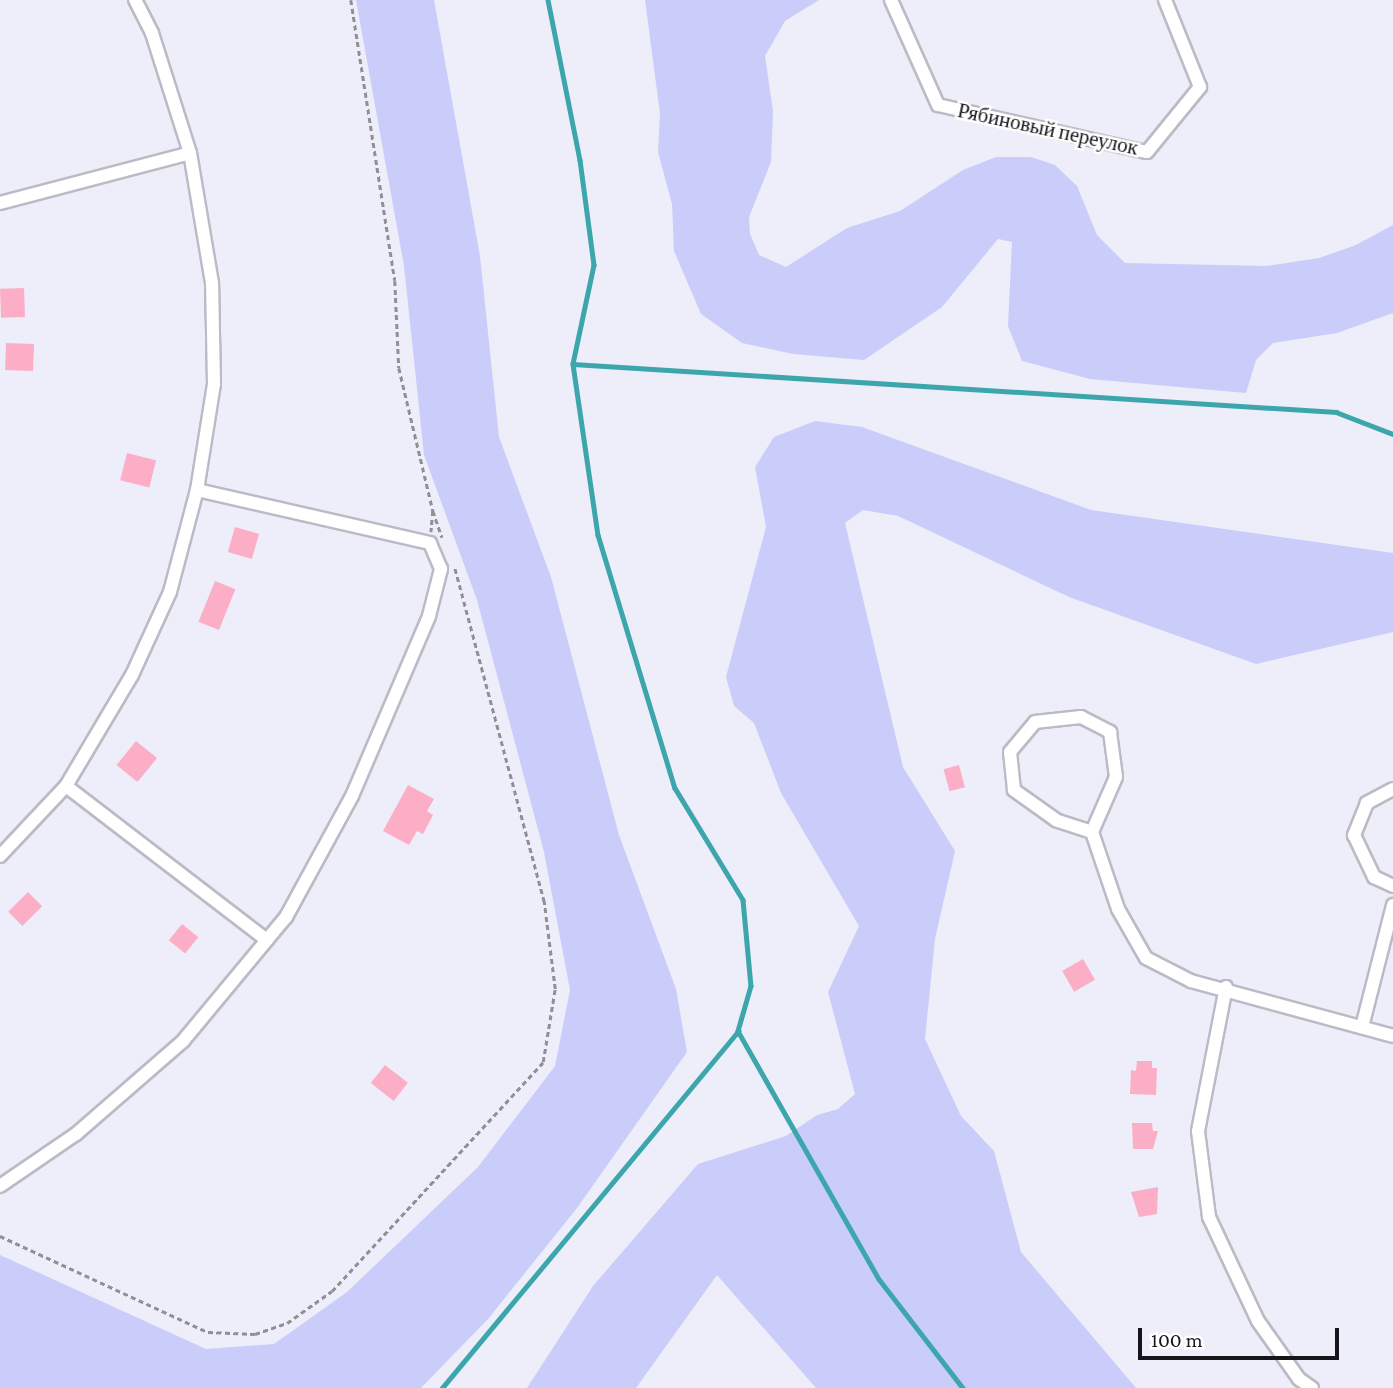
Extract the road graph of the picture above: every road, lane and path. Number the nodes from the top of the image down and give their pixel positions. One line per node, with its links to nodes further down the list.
1 (135, 0): 5 (street)
2 (351, 0): 8 (path)
3 (891, 0): 4 (street, Рябиновый переулок)
4 (1165, 0)
5 (190, 153): 6 (street); 7 (street)
6 (0, 203)
7 (197, 490): 9 (street); 12 (street)
8 (433, 511): 9 (path); 10 (path)
9 (430, 543): 18 (street)
10 (445, 545)
11 (454, 568): 23 (path)
12 (66, 786): 15 (street); 18 (street)
13 (1393, 789): 16 (street)
14 (1092, 832): 14 (street); 19 (street)
15 (0, 856)
16 (1393, 886)
17 (1393, 905): 20 (street)
18 (267, 940): 22 (street)
19 (1226, 987): 20 (street); 24 (street)
20 (1362, 1027): 21 (street)
21 (1393, 1036)
22 (0, 1186)
23 (0, 1236)
24 (1312, 1388)

